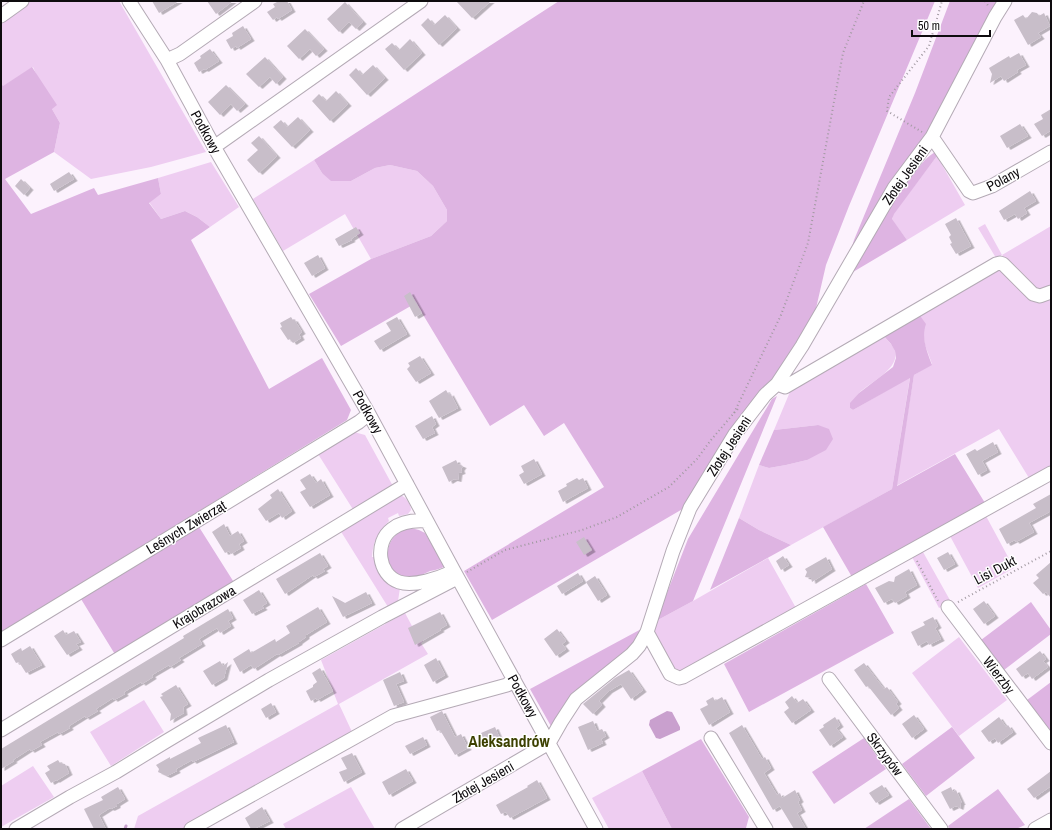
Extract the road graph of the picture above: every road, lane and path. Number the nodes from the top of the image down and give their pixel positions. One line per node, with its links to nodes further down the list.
1 (22, 1): 8 (street)
2 (129, 1): 9 (street, Podkowy)
3 (255, 1): 9 (street)
4 (421, 1): 11 (street)
5 (864, 1): 16 (path)
6 (942, 1): 10 (path)
7 (1005, 1): 10 (street, Złotej Jesieni)
8 (1, 16)
9 (167, 60): 11 (street, Podkowy)
10 (932, 137): 12 (street, Polany); 14 (street, Złotej Jesieni)
11 (214, 147): 17 (street, Podkowy)
12 (1051, 152)
13 (1051, 292): 14 (street)
14 (777, 384): 25 (street, Złotej Jesieni)
15 (739, 409): 16 (path)
16 (734, 413): 23 (path)
17 (370, 414): 19 (street, Podkowy); 26 (street, Leśnych Zwierząt)
18 (1051, 473): 21 (street)
19 (407, 484): 20 (street, Podkowy); 29 (street, Krajobrazowa)
20 (427, 521): 23 (street, Podkowy); 23 (street)
21 (912, 550): 24 (path); 25 (street)
22 (1051, 552): 24 (path, Lisi Dukt)
23 (456, 574): 27 (street, Podkowy); 34 (street)
24 (944, 606): 32 (street, Wierzby)
25 (647, 632): 31 (street, Złotej Jesieni)
26 (1, 640)
27 (514, 679): 31 (street, Podkowy); 35 (street)
28 (829, 679): 39 (street, Skrzypów)
29 (1, 730)
30 (711, 738): 38 (street)
31 (549, 743): 36 (street, Złotej Jesieni); 37 (street, Podkowy)
32 (1051, 743)
33 (1051, 820): 40 (street)
34 (16, 829)
35 (191, 829)
36 (402, 829)
37 (596, 829)
38 (766, 829)
39 (941, 829)
40 (1035, 829)

